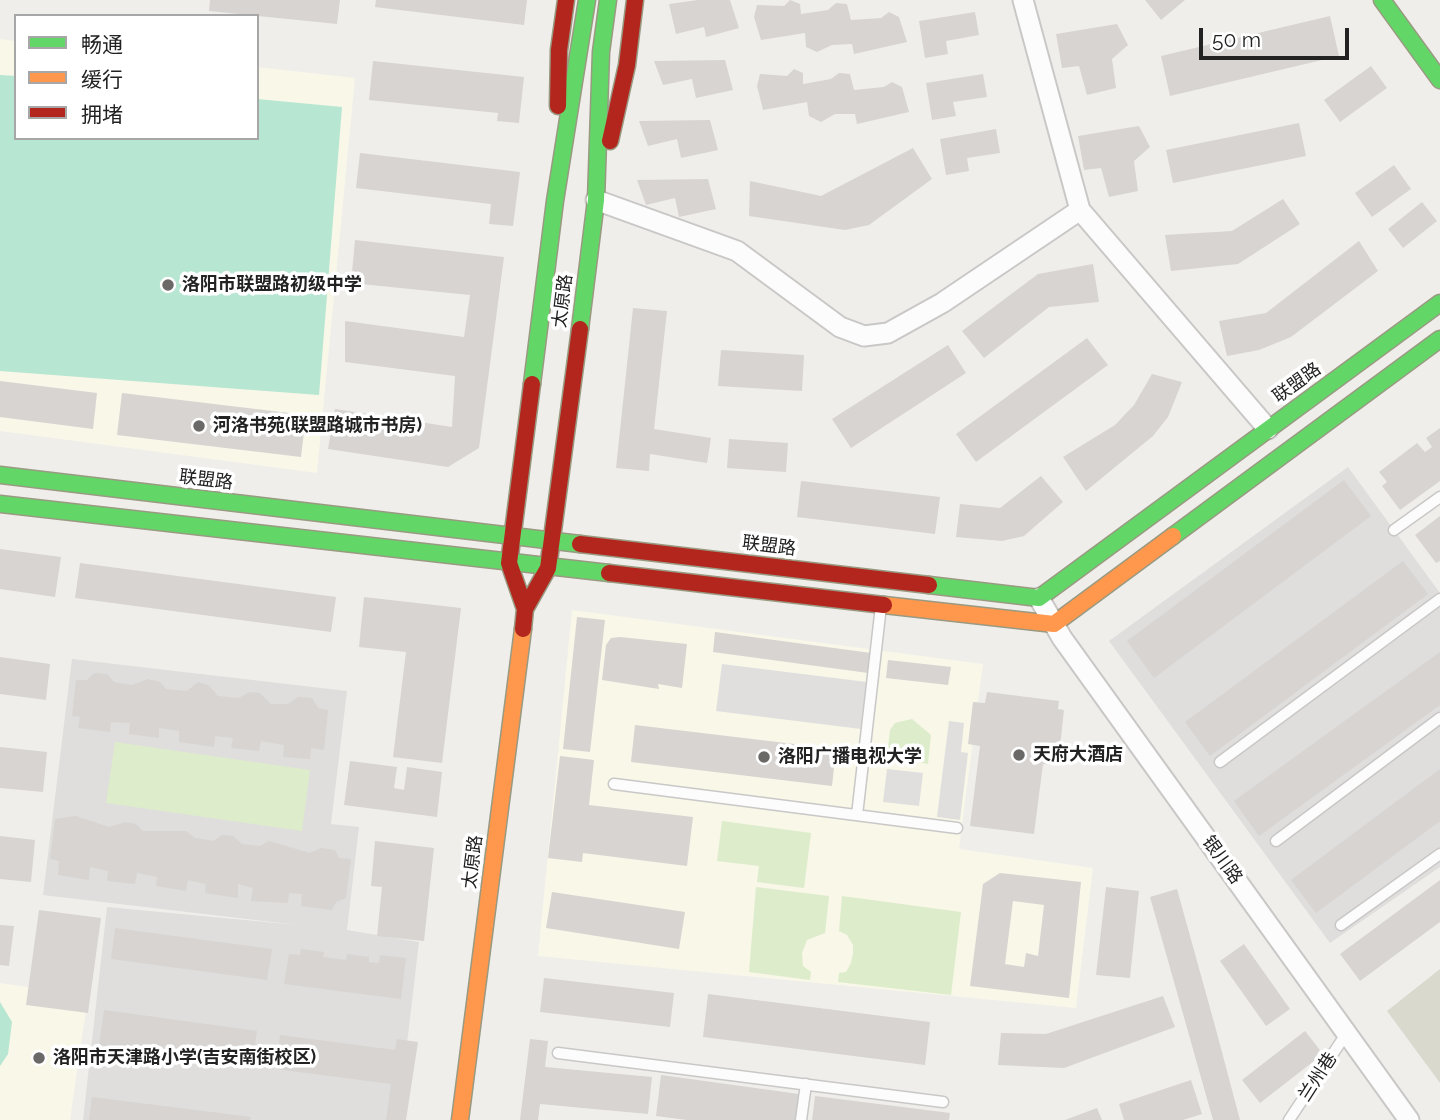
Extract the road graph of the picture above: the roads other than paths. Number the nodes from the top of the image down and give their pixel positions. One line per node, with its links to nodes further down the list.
1 (566, 0): 8 (main road, 太原路)
2 (587, 0): 8 (main road, 太原路)
3 (608, 0): 9 (main road, 太原路)
4 (635, 0): 9 (main road, 太原路)
5 (1023, 0): 10 (street)
6 (1382, 0): 7 (main road)
7 (1440, 80)
8 (555, 201): 18 (main road, 太原路)
9 (596, 201): 10 (street); 19 (main road, 太原路)
10 (1080, 210): 13 (street)
11 (1440, 303): 13 (main road, 联盟路)
12 (1440, 340): 26 (main road)
13 (1268, 429): 22 (main road, 联盟路)
14 (0, 475): 18 (main road, 联盟路)
15 (1440, 497): 17 (lane)
16 (0, 504): 20 (main road)
17 (1394, 530)
18 (512, 535): 19 (main road, 联盟路); 20 (main road, 太原路)
19 (553, 540): 21 (main road, 太原路); 22 (main road, 联盟路)
20 (509, 563): 21 (main road); 25 (main road, 太原路)
21 (548, 568): 24 (main road); 25 (main road, 太原路)
22 (1039, 598): 26 (street, 银川路)
23 (1440, 599): 28 (lane)
24 (880, 606): 26 (main road); 30 (lane)
25 (525, 609): 39 (main road, 太原路)
26 (1054, 624): 35 (street, 银川路)
27 (1440, 718): 32 (lane)
28 (1220, 762)
29 (614, 784): 30 (lane)
30 (857, 815): 31 (lane)
31 (957, 828)
32 (1276, 841)
33 (1440, 854): 34 (lane)
34 (1341, 925)
35 (1346, 1034): 41 (lane, 兰州巷); 42 (street, 银川路)
36 (558, 1052): 37 (lane)
37 (806, 1084): 38 (lane); 40 (lane)
38 (943, 1102)
39 (460, 1120)
40 (801, 1120)
41 (1289, 1120)
42 (1409, 1120)

